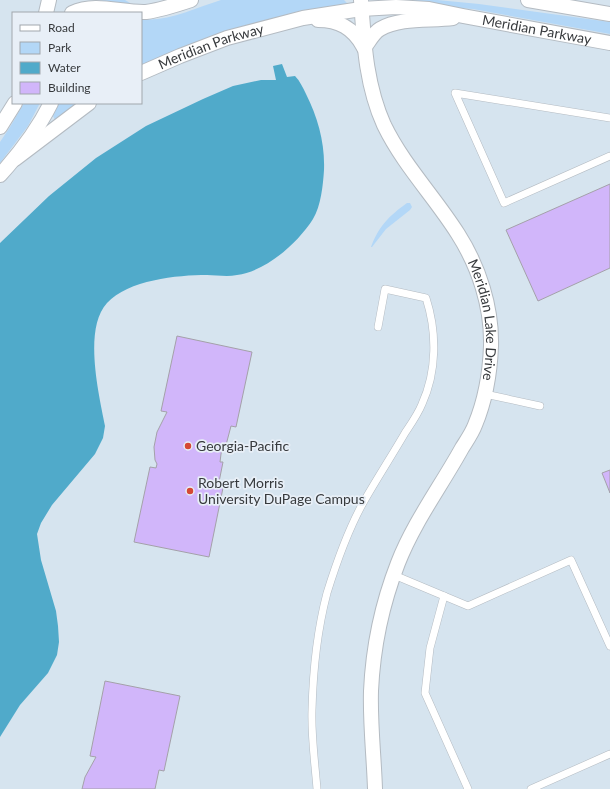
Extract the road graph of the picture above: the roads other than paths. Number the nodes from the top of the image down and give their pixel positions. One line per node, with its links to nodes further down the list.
1 (49, 0): 8 (street)
2 (148, 0): 5 (street)
3 (375, 0): 6 (street, Meridian Parkway)
4 (528, 0): 9 (street, Meridian Parkway)
5 (186, 2): 7 (street)
6 (361, 5): 10 (street, Meridian Parkway); 11 (street, Meridian Parkway); 13 (street, Meridian Lake Drive)
7 (78, 9)
8 (46, 12)
9 (610, 14)
10 (464, 16): 12 (street, Meridian Parkway); 13 (street, Meridian Parkway)
11 (282, 24): 13 (street, Meridian Parkway); 14 (street, Meridian Parkway)
12 (610, 43)
13 (364, 48): 24 (street, Meridian Lake Drive)
14 (142, 73)
15 (13, 104): 19 (street)
16 (50, 104): 21 (street)
17 (88, 104): 21 (street)
18 (610, 118): 20 (lane)
19 (0, 127)
20 (610, 156)
21 (14, 159): 22 (street)
22 (0, 175)
23 (378, 327): 30 (lane)
24 (485, 394): 25 (lane); 26 (street, Meridian Lake Drive)
25 (540, 406)
26 (394, 575): 27 (lane); 31 (street, Meridian Lake Drive)
27 (444, 596): 28 (lane); 32 (lane)
28 (610, 646)
29 (610, 754): 33 (lane)
30 (317, 789)
31 (375, 789)
32 (468, 789)
33 (531, 789)

